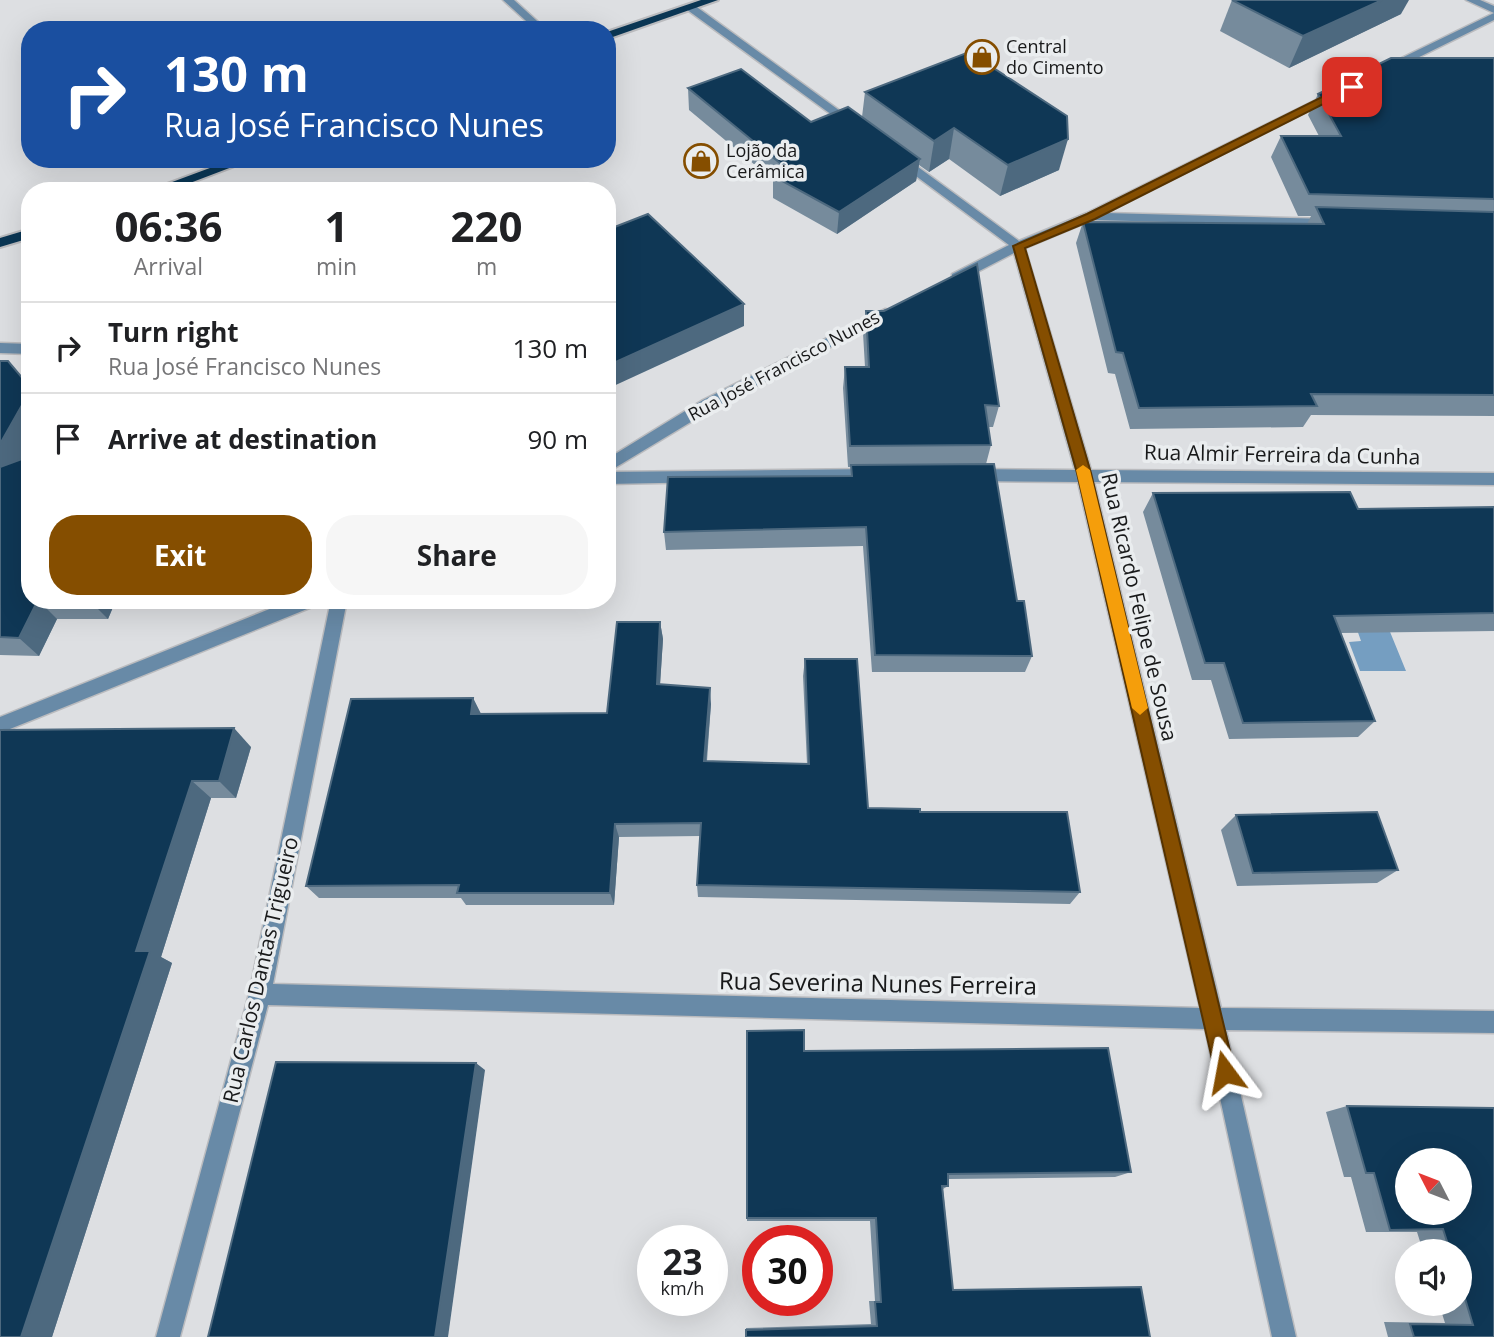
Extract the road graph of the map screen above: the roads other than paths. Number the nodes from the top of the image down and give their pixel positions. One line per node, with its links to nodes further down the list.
1 (508, 0): 7 (street)
2 (712, 0): 4 (highway)
3 (1471, 0): 5 (street)
4 (690, 7): 8 (highway); 11 (street)
5 (1494, 10)
6 (1494, 16): 9 (street)
7 (532, 21)
8 (616, 33)
9 (1372, 77)
10 (1347, 89): 15 (street)
11 (865, 135)
12 (887, 151): 19 (street)
13 (221, 168): 14 (highway)
14 (181, 182)
15 (1091, 216): 16 (street); 19 (street)
16 (1341, 223)
17 (21, 236): 18 (highway)
18 (0, 243)
19 (1018, 246): 20 (street); 25 (street, Rua Ricardo Felipe de Sousa)
20 (946, 282)
21 (898, 306): 24 (street, Rua José Francisco Nunes)
22 (0, 348): 23 (street)
23 (21, 349)
24 (616, 461)
25 (1084, 473): 27 (street, Rua Almir Ferreira da Cunha); 29 (street, Rua Almir Ferreira da Cunha); 34 (street, Rua Ricardo Felipe de Sousa)
26 (893, 475): 28 (street)
27 (948, 475)
28 (616, 478)
29 (1494, 480)
30 (289, 609): 32 (street)
31 (337, 609): 33 (street, Rua Carlos Dantas Trigueiro)
32 (0, 725)
33 (260, 994): 34 (street, Rua Severina Nunes Ferreira); 36 (street, Rua Carlos Dantas Trigueiro)
34 (1213, 1019): 35 (street, Rua Severina Nunes Ferreira); 37 (street, Rua Ricardo Felipe de Sousa)
35 (1494, 1022)
36 (168, 1337)
37 (1284, 1337)

